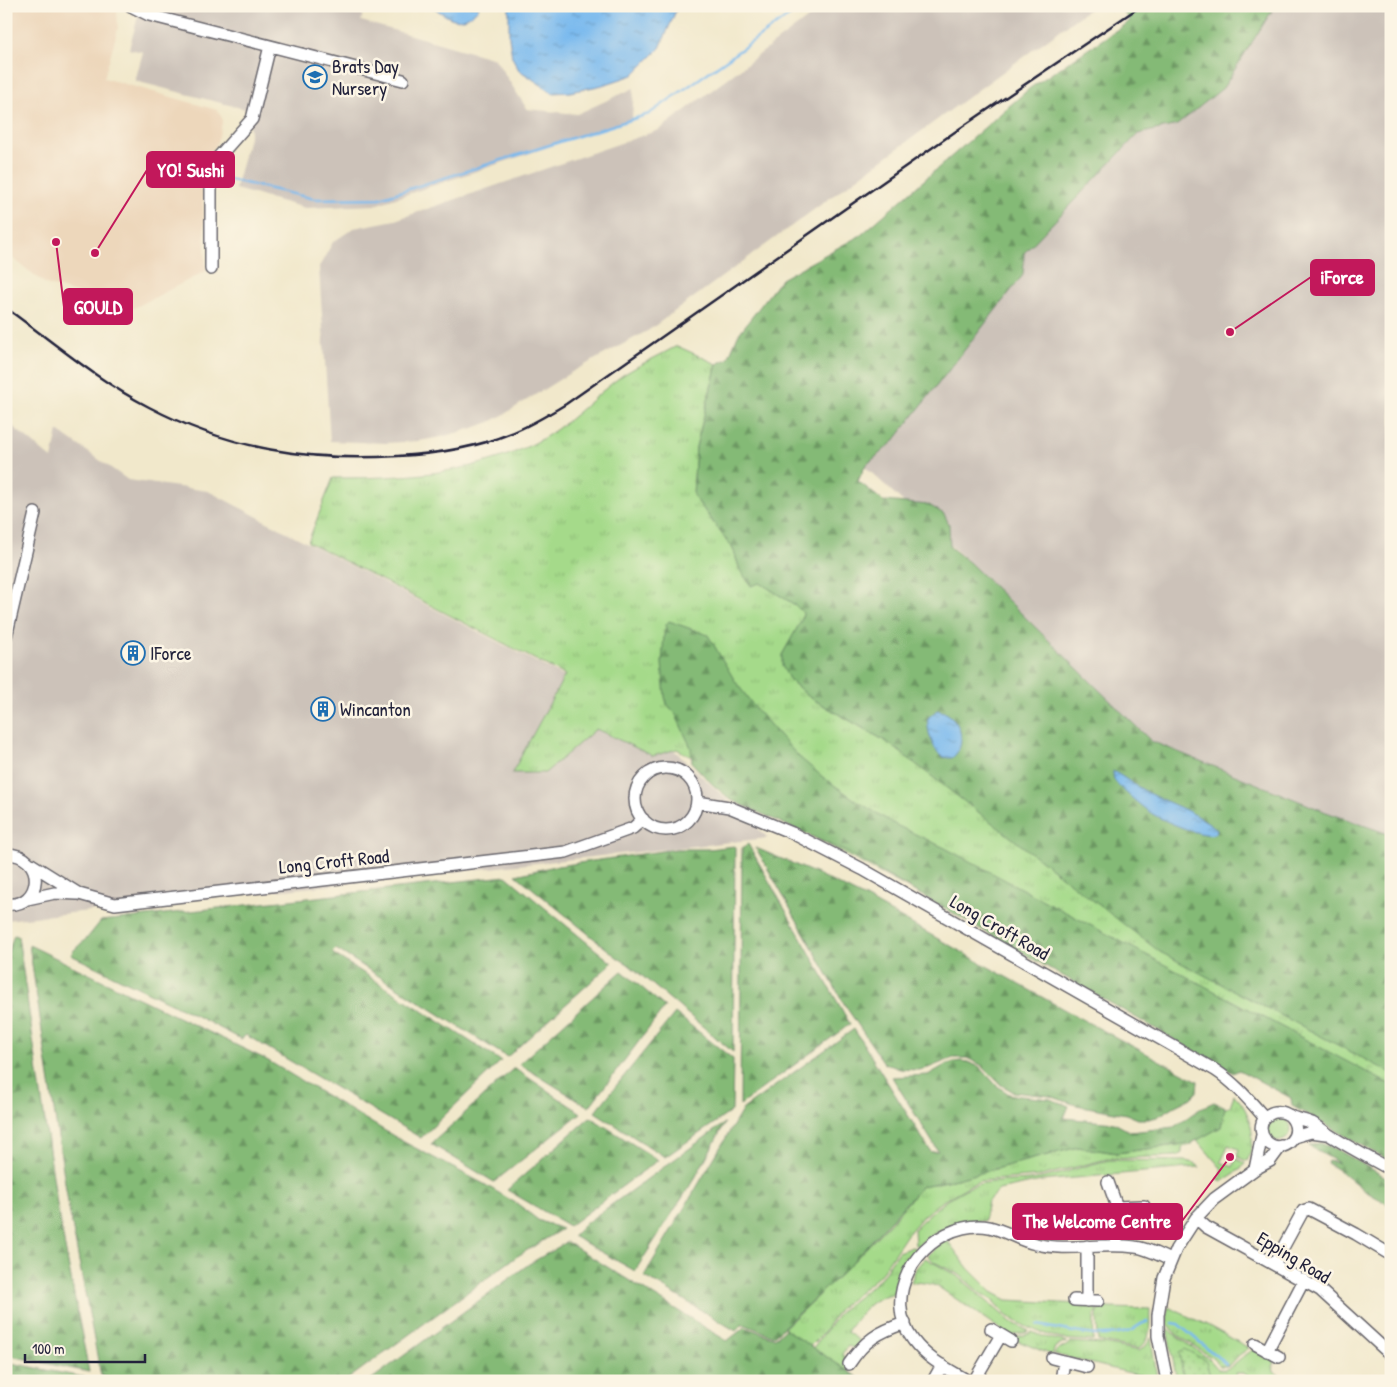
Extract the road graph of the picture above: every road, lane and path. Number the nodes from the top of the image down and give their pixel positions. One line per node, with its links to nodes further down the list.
1 (131, 6): 2 (street)
2 (270, 46): 3 (street); 4 (street)
3 (403, 80)
4 (211, 268)
5 (35, 513): 6 (street)
6 (6, 637)
7 (697, 802): 8 (street); 8 (street); 16 (street, Long Croft Road)
8 (643, 819): 12 (street, Long Croft Road)
9 (6, 843): 10 (street, Long Croft Road)
10 (11, 854): 11 (street, Long Croft Road)
11 (31, 864): 12 (street, Long Croft Road); 13 (street)
12 (78, 894): 13 (street)
13 (27, 899): 14 (street)
14 (6, 904)
15 (1290, 1115): 16 (street); 17 (street); 19 (street)
16 (1265, 1118): 18 (street)
17 (1328, 1134): 19 (street); 22 (street)
18 (1262, 1135): 20 (street); 21 (street)
19 (1294, 1137): 20 (street)
20 (1281, 1146): 21 (street)
21 (1255, 1169): 26 (street)
22 (1391, 1170)
23 (1108, 1182): 24 (street)
24 (1117, 1206): 25 (street); 27 (street)
25 (1144, 1206)
26 (1196, 1218): 30 (street); 31 (street, Epping Road)
27 (1117, 1245): 28 (street); 30 (street)
28 (1086, 1246): 33 (street); 34 (street)
29 (1391, 1255): 31 (street)
30 (1170, 1260): 49 (street)
31 (1274, 1264): 32 (street, Epping Road)
32 (1304, 1280): 37 (street); 38 (street, Epping Road)
33 (1074, 1300)
34 (905, 1324): 39 (street); 43 (street)
35 (1001, 1335): 47 (street)
36 (1254, 1344): 37 (street)
37 (1267, 1350): 40 (street)
38 (1391, 1355)
39 (850, 1357)
40 (1279, 1357)
41 (1052, 1358): 42 (street)
42 (1064, 1361): 44 (street); 48 (street)
43 (942, 1365): 45 (street); 46 (street)
44 (1087, 1367)
45 (933, 1381)
46 (968, 1381)
47 (974, 1381)
48 (1061, 1381)
49 (1167, 1381)

